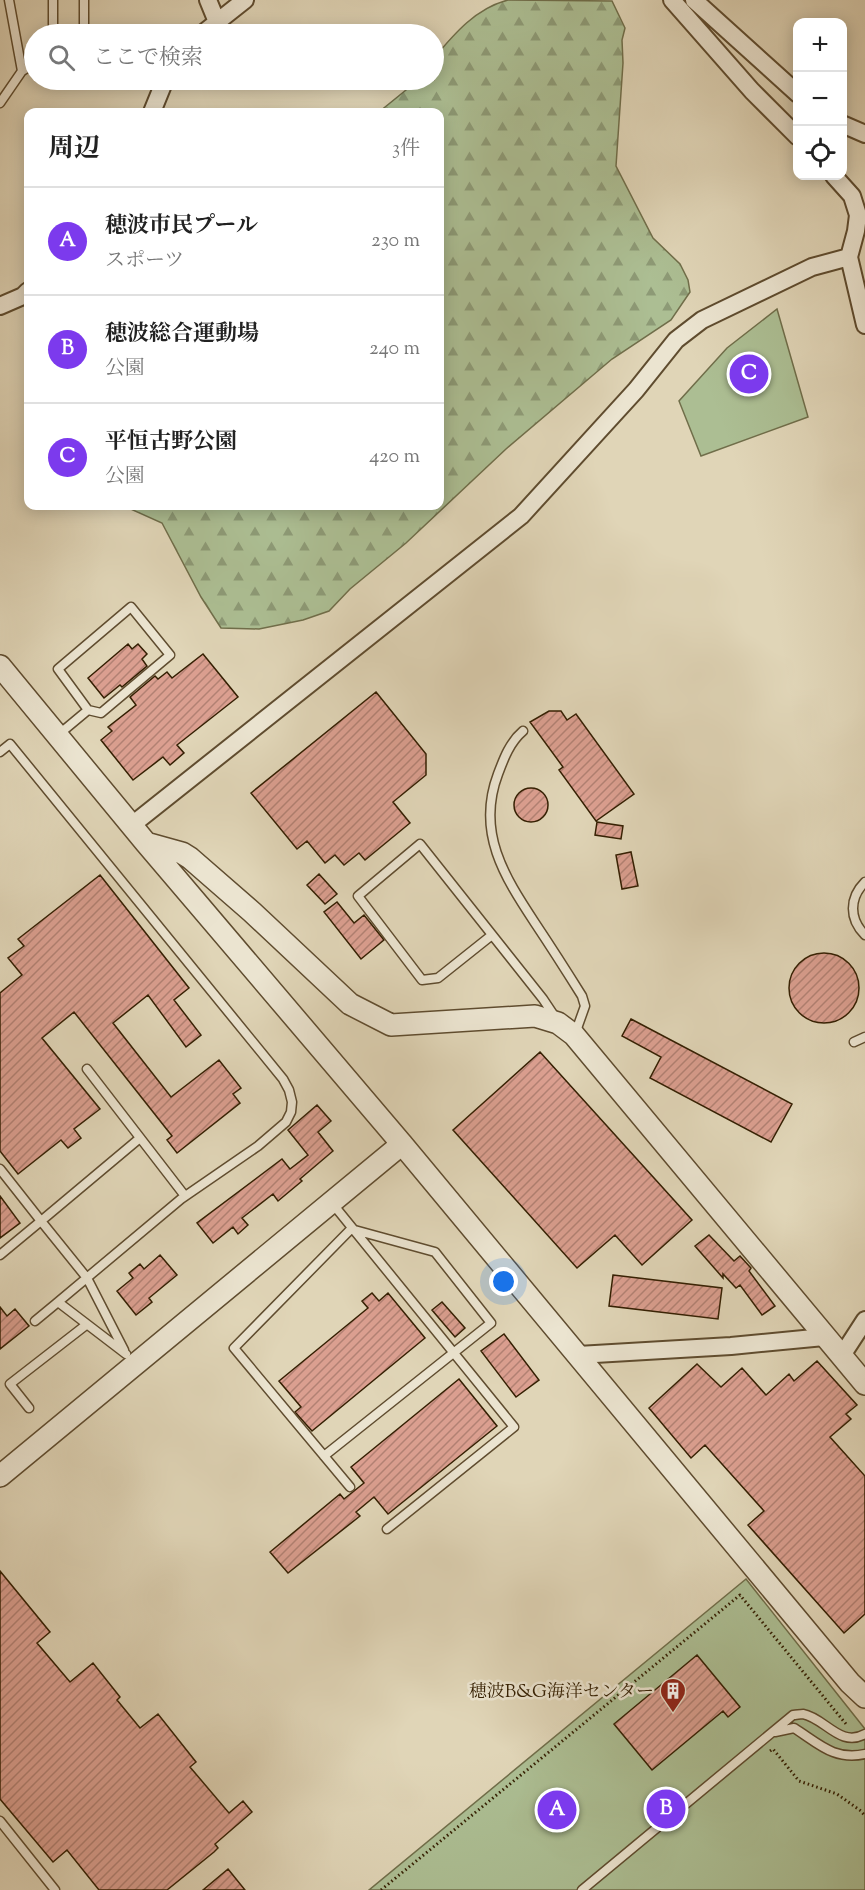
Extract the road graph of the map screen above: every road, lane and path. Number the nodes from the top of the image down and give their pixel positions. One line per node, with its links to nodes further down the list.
1 (9, 0): 12 (lane)
2 (54, 0): 9 (lane)
3 (84, 0): 10 (lane)
4 (208, 0): 8 (street)
5 (245, 0): 8 (street)
6 (672, 0): 18 (street)
7 (694, 0): 13 (street)
8 (217, 22): 11 (street)
9 (53, 24)
10 (84, 24)
11 (214, 24)
12 (22, 71): 15 (lane)
13 (793, 89)
14 (161, 90): 16 (street)
15 (0, 102)
16 (154, 108)
17 (847, 126): 19 (street)
18 (793, 132)
19 (865, 134)
20 (838, 180): 21 (street)
21 (849, 257): 23 (street); 31 (street)
22 (24, 295): 24 (street)
23 (862, 299): 25 (street)
24 (0, 306)
25 (865, 325)
26 (4, 677): 29 (street)
27 (88, 710): 27 (lane); 29 (lane)
28 (524, 731): 36 (lane)
29 (58, 736): 31 (street)
30 (0, 752): 43 (lane)
31 (132, 825): 32 (street)
32 (146, 843): 36 (street); 41 (street)
33 (865, 882): 35 (lane)
34 (492, 935): 34 (lane); 36 (lane)
35 (865, 935)
36 (566, 1029): 53 (street)
37 (865, 1037): 38 (lane)
38 (854, 1042)
39 (87, 1070): 40 (lane)
40 (140, 1138): 43 (lane); 45 (lane)
41 (402, 1144): 44 (street); 55 (street)
42 (0, 1169): 45 (lane)
43 (185, 1196): 48 (lane)
44 (332, 1202): 46 (lane); 57 (street)
45 (41, 1221): 47 (lane); 48 (lane)
46 (351, 1229): 54 (lane); 54 (lane); 60 (lane)
47 (0, 1255)
48 (87, 1278): 49 (lane); 57 (lane)
49 (58, 1302): 51 (lane); 52 (lane)
50 (865, 1320): 56 (street)
51 (35, 1321)
52 (86, 1325): 57 (lane); 59 (lane)
53 (824, 1337): 55 (street); 56 (street)
54 (453, 1353): 60 (lane); 63 (lane)
55 (578, 1355): 64 (street)
56 (842, 1357): 58 (street)
57 (130, 1359): 61 (street)
58 (865, 1384)
59 (29, 1408)
60 (324, 1456): 62 (lane)
61 (0, 1476)
62 (350, 1487)
63 (387, 1529)
64 (865, 1697)
65 (772, 1732): 66 (lane); 67 (lane); 73 (lane)
66 (861, 1736): 72 (path)
67 (865, 1754)
68 (764, 1756): 69 (path)
69 (865, 1816)
70 (0, 1821): 71 (lane)
71 (55, 1890)
72 (381, 1890)
73 (582, 1890)

